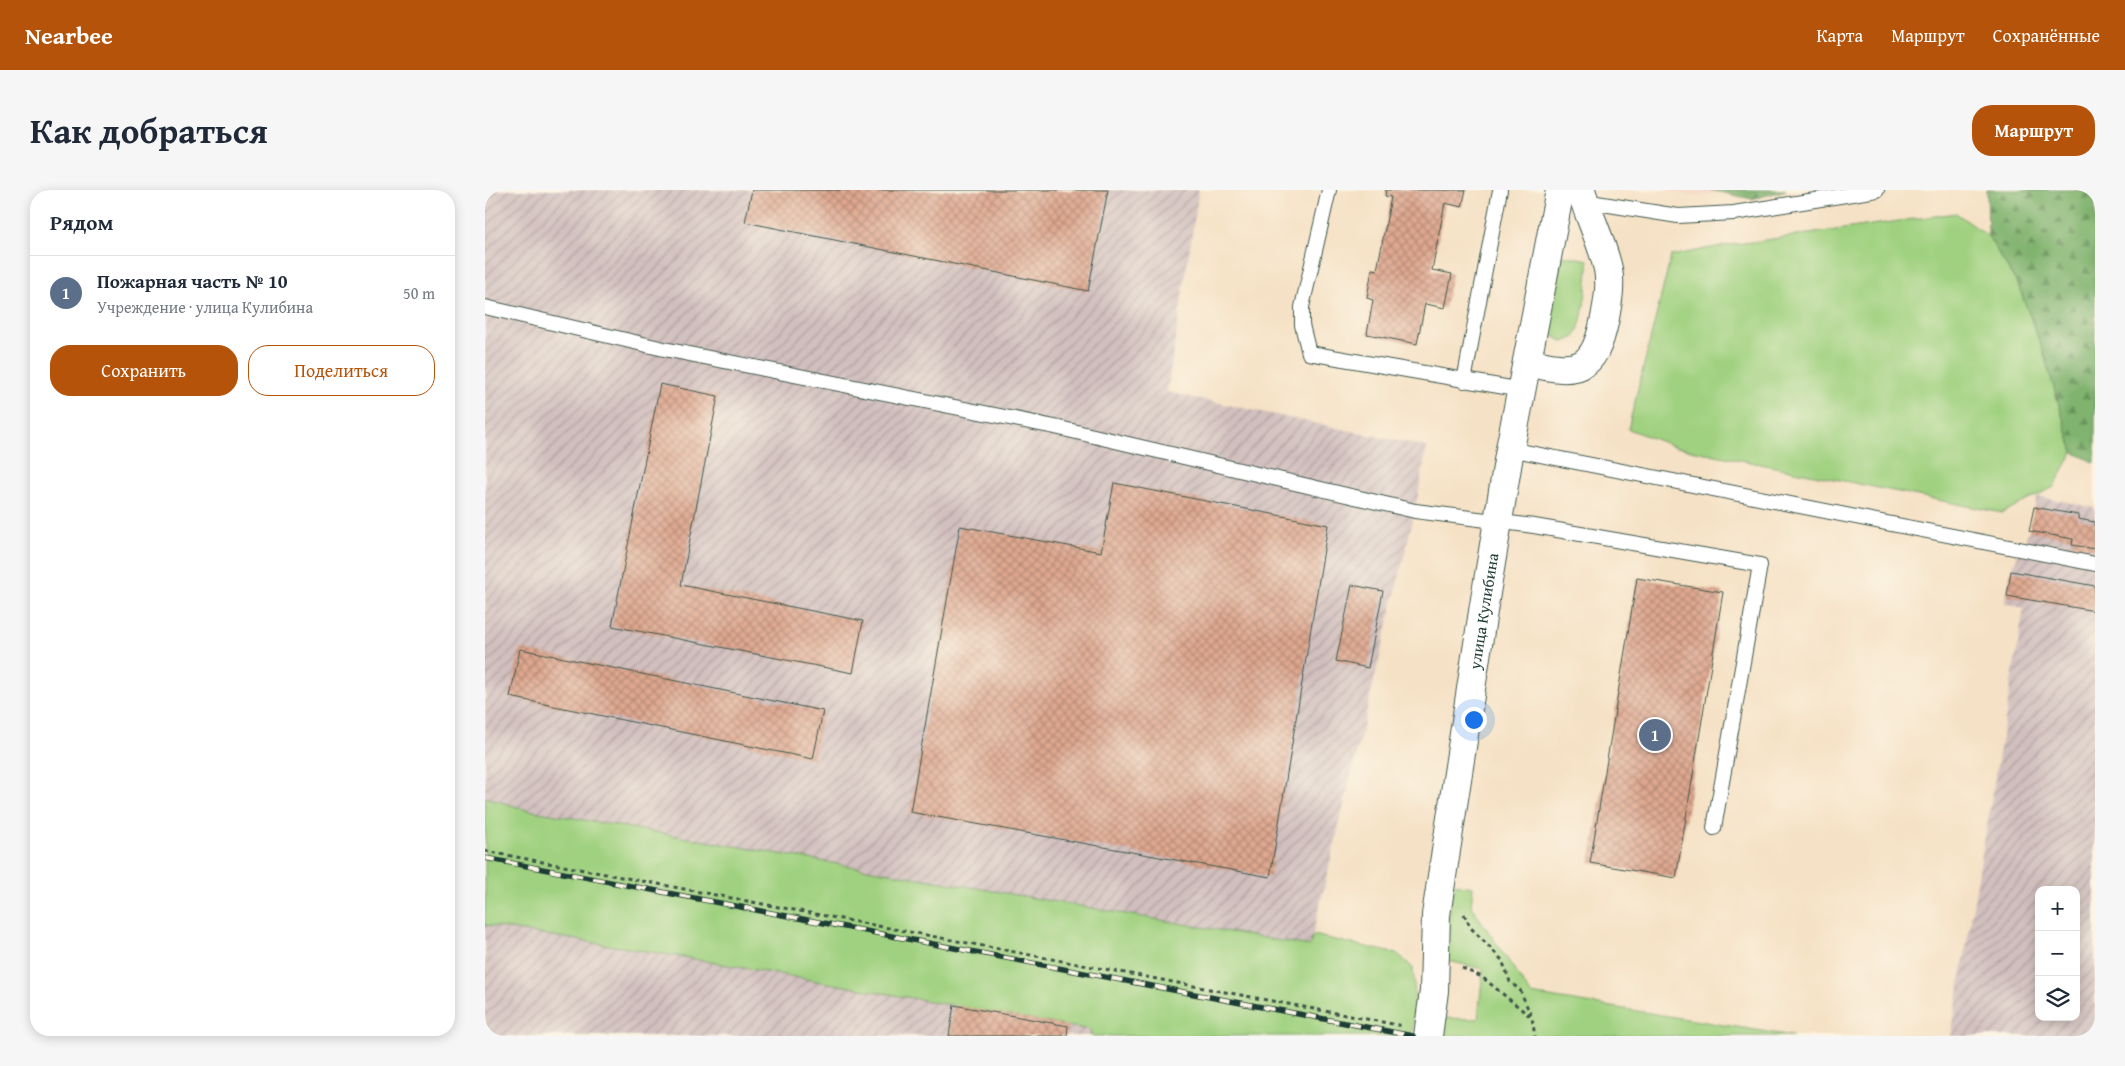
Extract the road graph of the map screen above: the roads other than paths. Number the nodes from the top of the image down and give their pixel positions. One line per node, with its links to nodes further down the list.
1 (1329, 190): 7 (lane)
2 (1500, 190): 7 (lane)
3 (1877, 190): 4 (lane)
4 (1575, 194): 6 (street, улица Кулибина); 6 (street)
5 (485, 307): 10 (lane)
6 (1527, 362): 8 (street, улица Кулибина)
7 (1464, 380): 8 (lane)
8 (1522, 390): 9 (street, улица Кулибина)
9 (1510, 449): 10 (street, улица Кулибина); 11 (lane)
10 (1497, 522): 12 (lane); 13 (street, улица Кулибина)
11 (2095, 564)
12 (1714, 828)
13 (1420, 1032)

